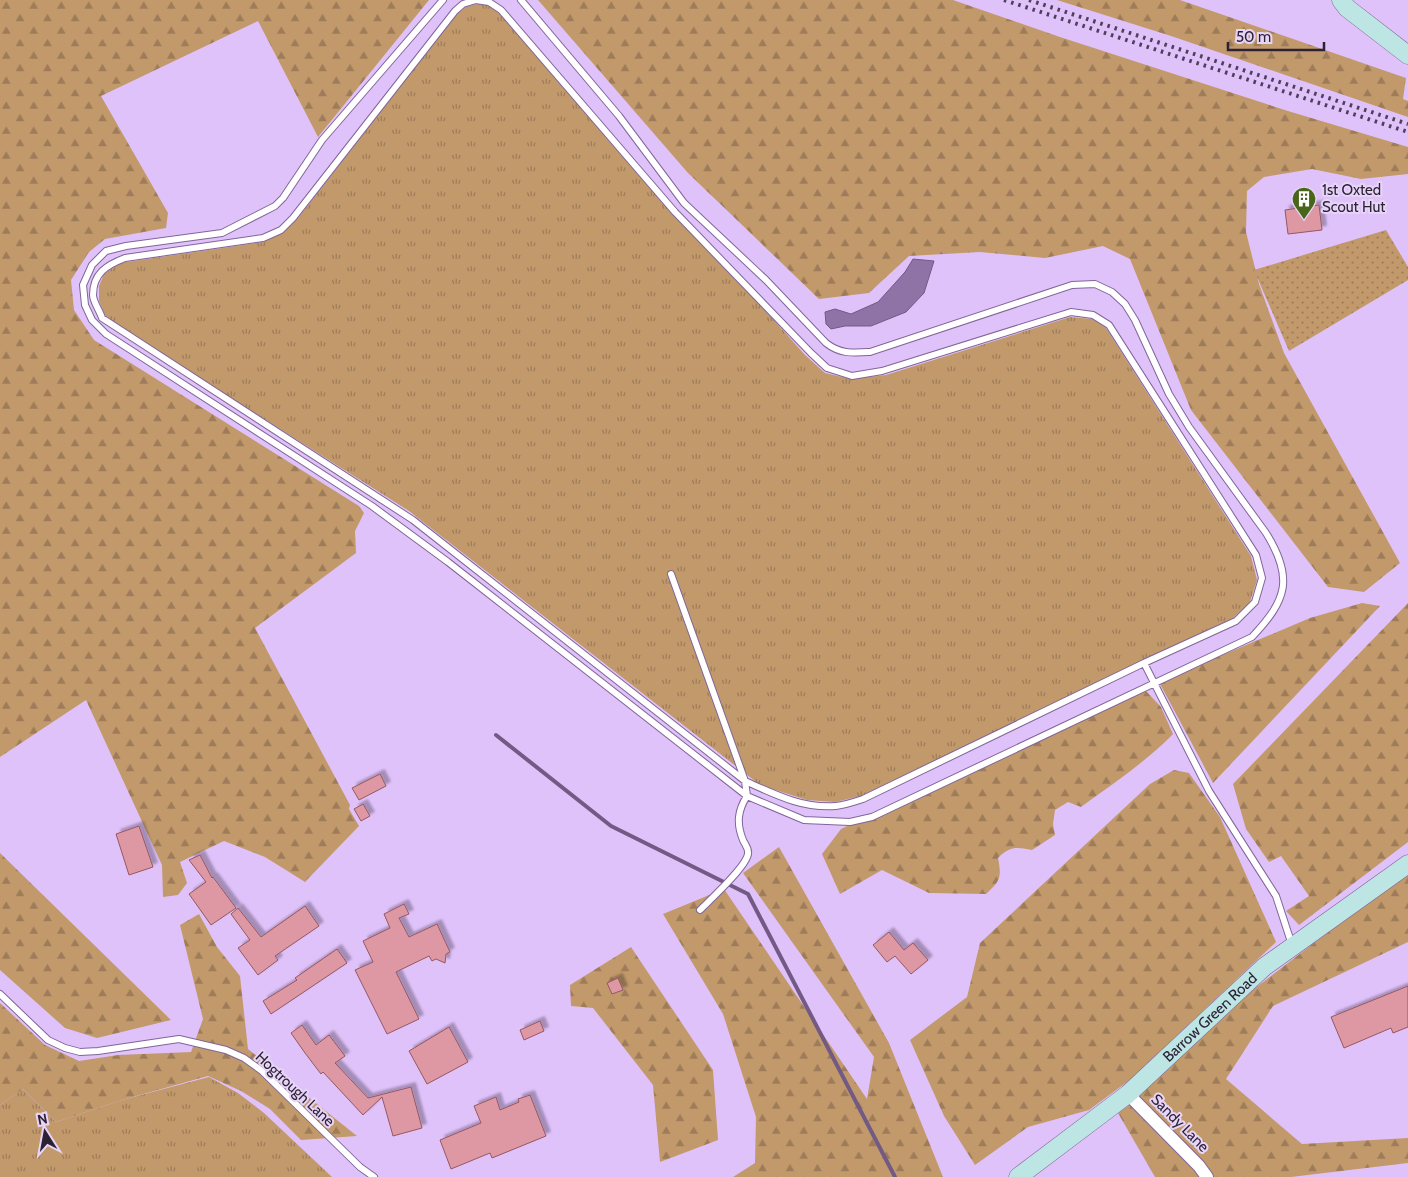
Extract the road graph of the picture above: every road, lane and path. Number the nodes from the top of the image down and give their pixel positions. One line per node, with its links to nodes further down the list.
1 (443, 0): 10 (lane)
2 (476, 0): 7 (lane); 9 (lane)
3 (521, 0): 8 (lane)
4 (1341, 0): 5 (street)
5 (1408, 55)
6 (671, 574): 9 (lane)
7 (1144, 663): 8 (lane); 9 (lane)
8 (1154, 684): 10 (lane); 13 (lane)
9 (745, 781): 10 (lane)
10 (747, 796): 12 (lane)
11 (1408, 864): 13 (street, Barrow Green Road)
12 (700, 910)
13 (1292, 946): 15 (street, Barrow Green Road)
14 (0, 994): 16 (lane, Hogtrough Lane)
15 (1128, 1094): 17 (street, Barrow Green Road); 18 (street, Sandy Lane)
16 (374, 1177)
17 (1018, 1177)
18 (1207, 1177)

